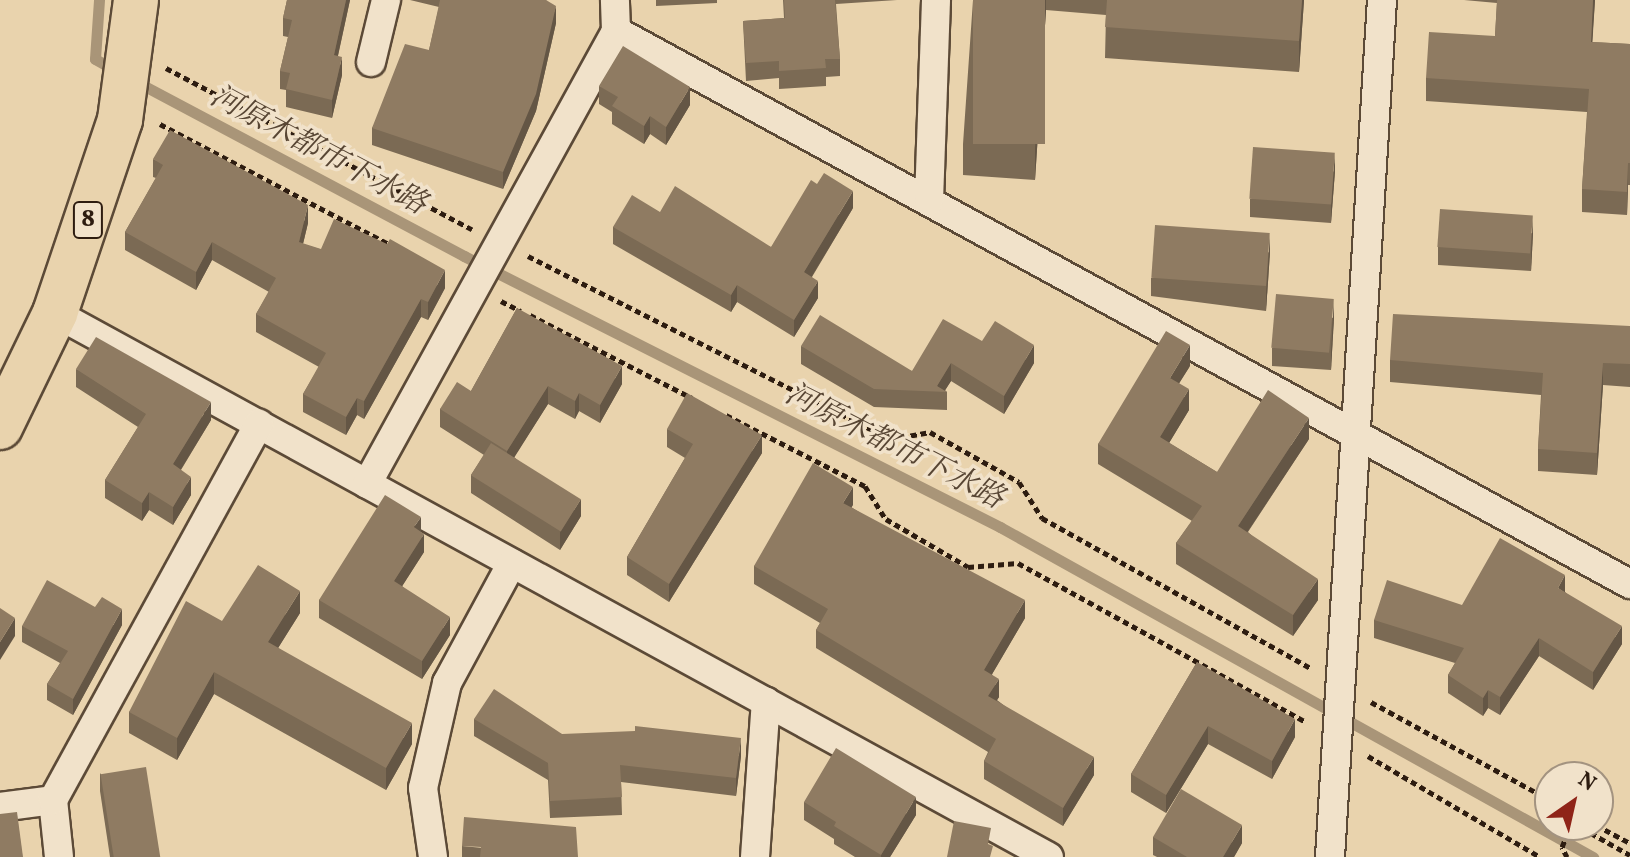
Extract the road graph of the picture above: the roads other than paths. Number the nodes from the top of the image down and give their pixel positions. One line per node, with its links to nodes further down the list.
1 (136, 0): 9 (main road, 8)
2 (386, 0): 7 (street)
3 (615, 0): 6 (street)
4 (936, 0): 8 (street)
5 (1382, 0): 12 (street)
6 (616, 31): 8 (street); 13 (street)
7 (371, 62)
8 (929, 201): 12 (street)
9 (55, 313): 10 (street); 11 (main road, 8)
10 (259, 424): 13 (street); 17 (street)
11 (0, 427)
12 (1355, 436): 15 (street); 24 (street)
13 (367, 484): 14 (street)
14 (512, 563): 16 (street); 21 (street)
15 (1630, 584)
16 (766, 701): 19 (street); 22 (street)
17 (53, 800): 18 (street); 20 (street)
18 (0, 807)
19 (1017, 849): 23 (street)
20 (59, 857)
21 (433, 857)
22 (755, 857)
23 (1049, 857)
24 (1330, 857)

